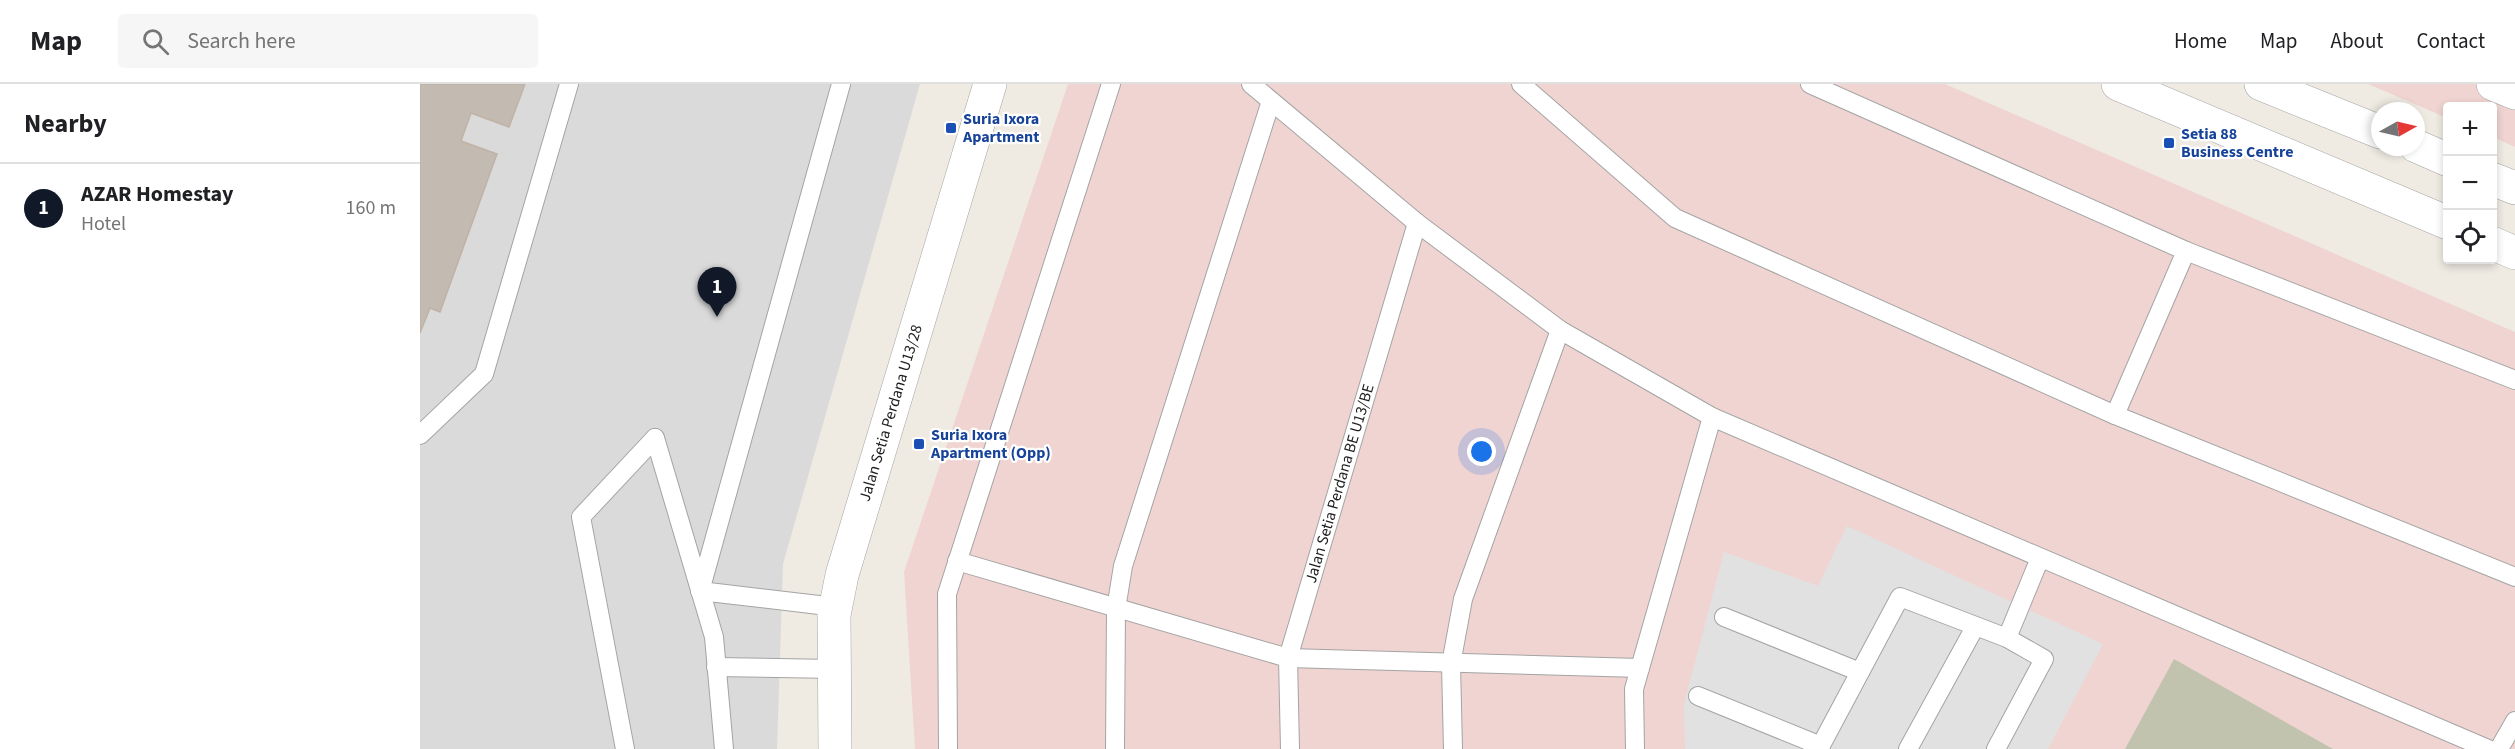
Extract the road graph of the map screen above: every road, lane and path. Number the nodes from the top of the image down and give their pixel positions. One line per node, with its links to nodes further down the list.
1 (569, 84): 27 (lane)
2 (841, 84): 31 (lane)
3 (990, 84): 32 (street, Jalan Setia Perdana U13/28)
4 (1111, 84): 29 (lane)
5 (1251, 84): 12 (lane)
6 (1521, 84): 25 (lane)
7 (1810, 84): 21 (lane)
8 (2118, 84): 18 (street)
9 (2261, 84): 13 (street)
10 (2493, 84): 11 (street)
11 (2515, 93)
12 (1271, 101): 19 (lane); 33 (lane)
13 (2371, 128)
14 (2425, 150): 15 (street)
15 (2443, 158)
16 (2497, 180): 17 (street)
17 (2515, 188)
18 (2443, 222)
19 (1417, 223): 23 (lane); 37 (lane, Jalan Setia Perdana BE U13/BE)
20 (2497, 245): 22 (street)
21 (2186, 251): 24 (lane); 25 (lane)
22 (2515, 253)
23 (1560, 330): 26 (lane); 38 (lane)
24 (2515, 380)
25 (2115, 415): 30 (lane)
26 (1712, 417): 28 (lane); 40 (lane)
27 (420, 435)
28 (2040, 558): 36 (lane); 56 (lane)
29 (957, 561): 33 (lane); 49 (lane)
30 (2515, 577)
31 (700, 591): 32 (lane); 39 (lane); 46 (lane)
32 (836, 607): 41 (street, Jalan Setia Perdana U13/28)
33 (1116, 609): 37 (lane); 50 (lane)
34 (1724, 617): 42 (lane)
35 (1976, 627): 36 (lane); 42 (lane); 54 (lane)
36 (2007, 638): 55 (lane)
37 (1288, 658): 38 (lane); 51 (lane, Jalan Setia Perdana BE U13/BE)
38 (1451, 664): 40 (lane); 52 (lane)
39 (716, 667): 41 (lane); 47 (lane)
40 (1640, 668): 53 (lane)
41 (835, 669): 48 (street, Jalan Setia Perdana U13/28)
42 (1860, 672): 45 (lane)
43 (1698, 696): 45 (lane)
44 (2515, 722): 57 (lane)
45 (1820, 747)
46 (625, 749)
47 (724, 749)
48 (835, 749)
49 (948, 749)
50 (1115, 749)
51 (1290, 749)
52 (1453, 749)
53 (1635, 749)
54 (1908, 749)
55 (1996, 749)
56 (2488, 749)
57 (2499, 749)

